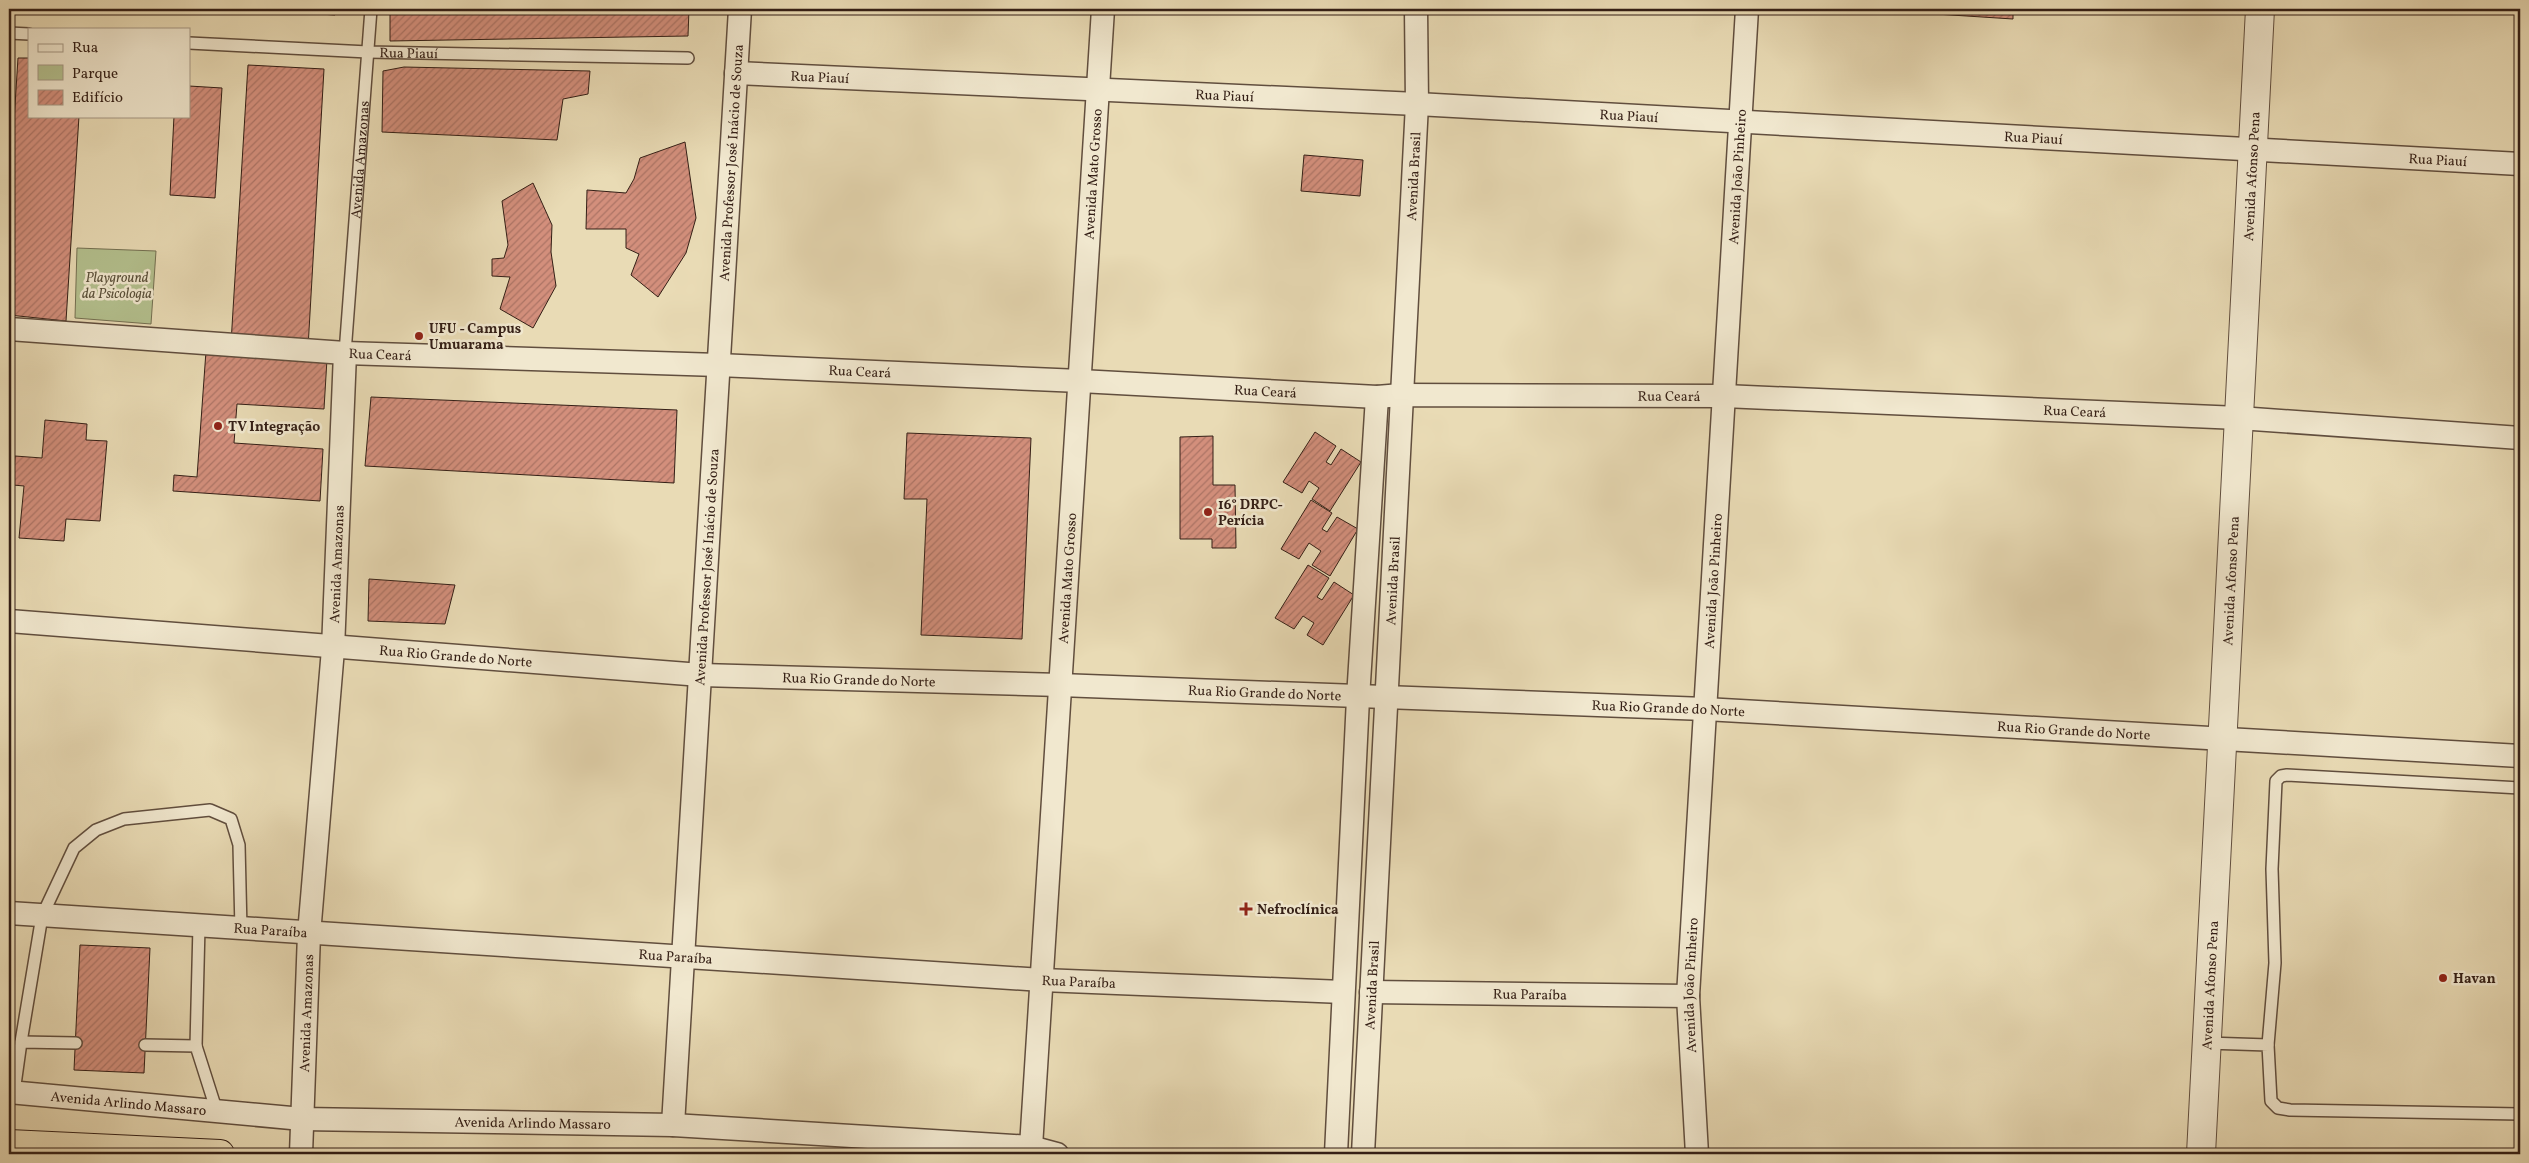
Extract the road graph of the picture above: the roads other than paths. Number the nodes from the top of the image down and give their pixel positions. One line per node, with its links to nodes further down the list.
1 (371, 9): 10 (lane, Avenida Amazonas)
2 (740, 9): 12 (street, Avenida Professor José Inácio de Souza)
3 (1103, 9): 13 (street, Avenida Mato Grosso)
4 (1416, 9): 14 (street, Avenida Brasil)
5 (1747, 9): 15 (street, Avenida João Pinheiro)
6 (2260, 9): 16 (street, Avenida Afonso Pena)
7 (9, 33): 8 (lane)
8 (28, 34)
9 (190, 42): 10 (lane, Rua Piauí)
10 (368, 52): 11 (lane, Rua Piauí); 19 (lane, Avenida Amazonas)
11 (688, 58)
12 (736, 73): 13 (street, Rua Piauí); 20 (street, Avenida Professor José Inácio de Souza)
13 (1098, 90): 14 (street, Rua Piauí); 21 (street, Avenida Mato Grosso)
14 (1416, 104): 15 (street, Rua Piauí); 22 (street, Avenida Brasil)
15 (1740, 123): 16 (street, Rua Piauí); 23 (street, Avenida João Pinheiro)
16 (2252, 150): 17 (street, Rua Piauí); 25 (street, Avenida Afonso Pena)
17 (2520, 164)
18 (9, 329): 19 (street, Rua Ceará)
19 (345, 353): 20 (street, Rua Ceará); 28 (street, Avenida Amazonas)
20 (718, 365): 21 (street, Rua Ceará); 29 (street, Avenida Professor José Inácio de Souza)
21 (1080, 380): 24 (street, Rua Ceará); 30 (street, Avenida Mato Grosso)
22 (1402, 395): 23 (street, Rua Ceará); 24 (street, Rua Ceará); 32 (street, Avenida Brasil)
23 (1724, 396): 25 (street, Rua Ceará); 33 (street, Avenida João Pinheiro)
24 (1377, 397): 31 (street, Avenida Brasil)
25 (2239, 418): 26 (street, Rua Ceará); 34 (street, Avenida Afonso Pena)
26 (2520, 438)
27 (9, 621): 28 (street, Rua Rio Grande do Norte)
28 (333, 647): 29 (street, Rua Rio Grande do Norte); 41 (street, Avenida Amazonas)
29 (701, 675): 30 (street, Rua Rio Grande do Norte); 42 (street, Avenida Professor José Inácio de Souza)
30 (1060, 686): 31 (street, Rua Rio Grande do Norte); 43 (street, Avenida Mato Grosso)
31 (1358, 698): 32 (street, Rua Rio Grande do Norte); 44 (street, Avenida Brasil)
32 (1386, 698): 33 (street, Rua Rio Grande do Norte); 45 (street, Avenida Brasil)
33 (1705, 709): 34 (street, Rua Rio Grande do Norte); 46 (street, Avenida João Pinheiro)
34 (2222, 739): 35 (street, Rua Rio Grande do Norte); 49 (street, Avenida Afonso Pena)
35 (2520, 756)
36 (2520, 788): 51 (lane)
37 (9, 913): 38 (street, Rua Paraíba)
38 (42, 916): 39 (street, Rua Paraíba); 40 (lane); 47 (lane)
39 (198, 926): 40 (street, Rua Paraíba); 52 (lane)
40 (242, 930): 41 (street, Rua Paraíba)
41 (310, 934): 42 (street, Rua Paraíba); 56 (street, Avenida Amazonas)
42 (683, 958): 43 (street, Rua Paraíba); 57 (street, Avenida Professor José Inácio de Souza)
43 (1042, 980): 44 (street, Rua Paraíba); 59 (street, Avenida Mato Grosso)
44 (1343, 992): 63 (street, Avenida Brasil)
45 (1371, 992): 46 (street, Rua Paraíba); 64 (street, Avenida Brasil)
46 (1688, 996): 65 (street, Avenida João Pinheiro)
47 (21, 1042): 48 (lane); 53 (lane)
48 (76, 1043)
49 (2207, 1043): 51 (lane); 66 (street, Avenida Afonso Pena)
50 (145, 1045): 52 (lane)
51 (2268, 1045): 55 (lane)
52 (196, 1046): 54 (lane)
53 (11, 1092): 54 (street, Avenida Arlindo Massaro)
54 (218, 1112): 56 (street, Avenida Arlindo Massaro)
55 (2520, 1114)
56 (302, 1119): 57 (street, Avenida Arlindo Massaro); 61 (street, Avenida Amazonas)
57 (673, 1125): 59 (street, Avenida Arlindo Massaro)
58 (9, 1144): 60 (highway)
59 (1031, 1147): 62 (street, Avenida Arlindo Massaro)
60 (220, 1154)
61 (300, 1154)
62 (1057, 1154)
63 (1336, 1154)
64 (1363, 1154)
65 (1697, 1154)
66 (2201, 1154)

